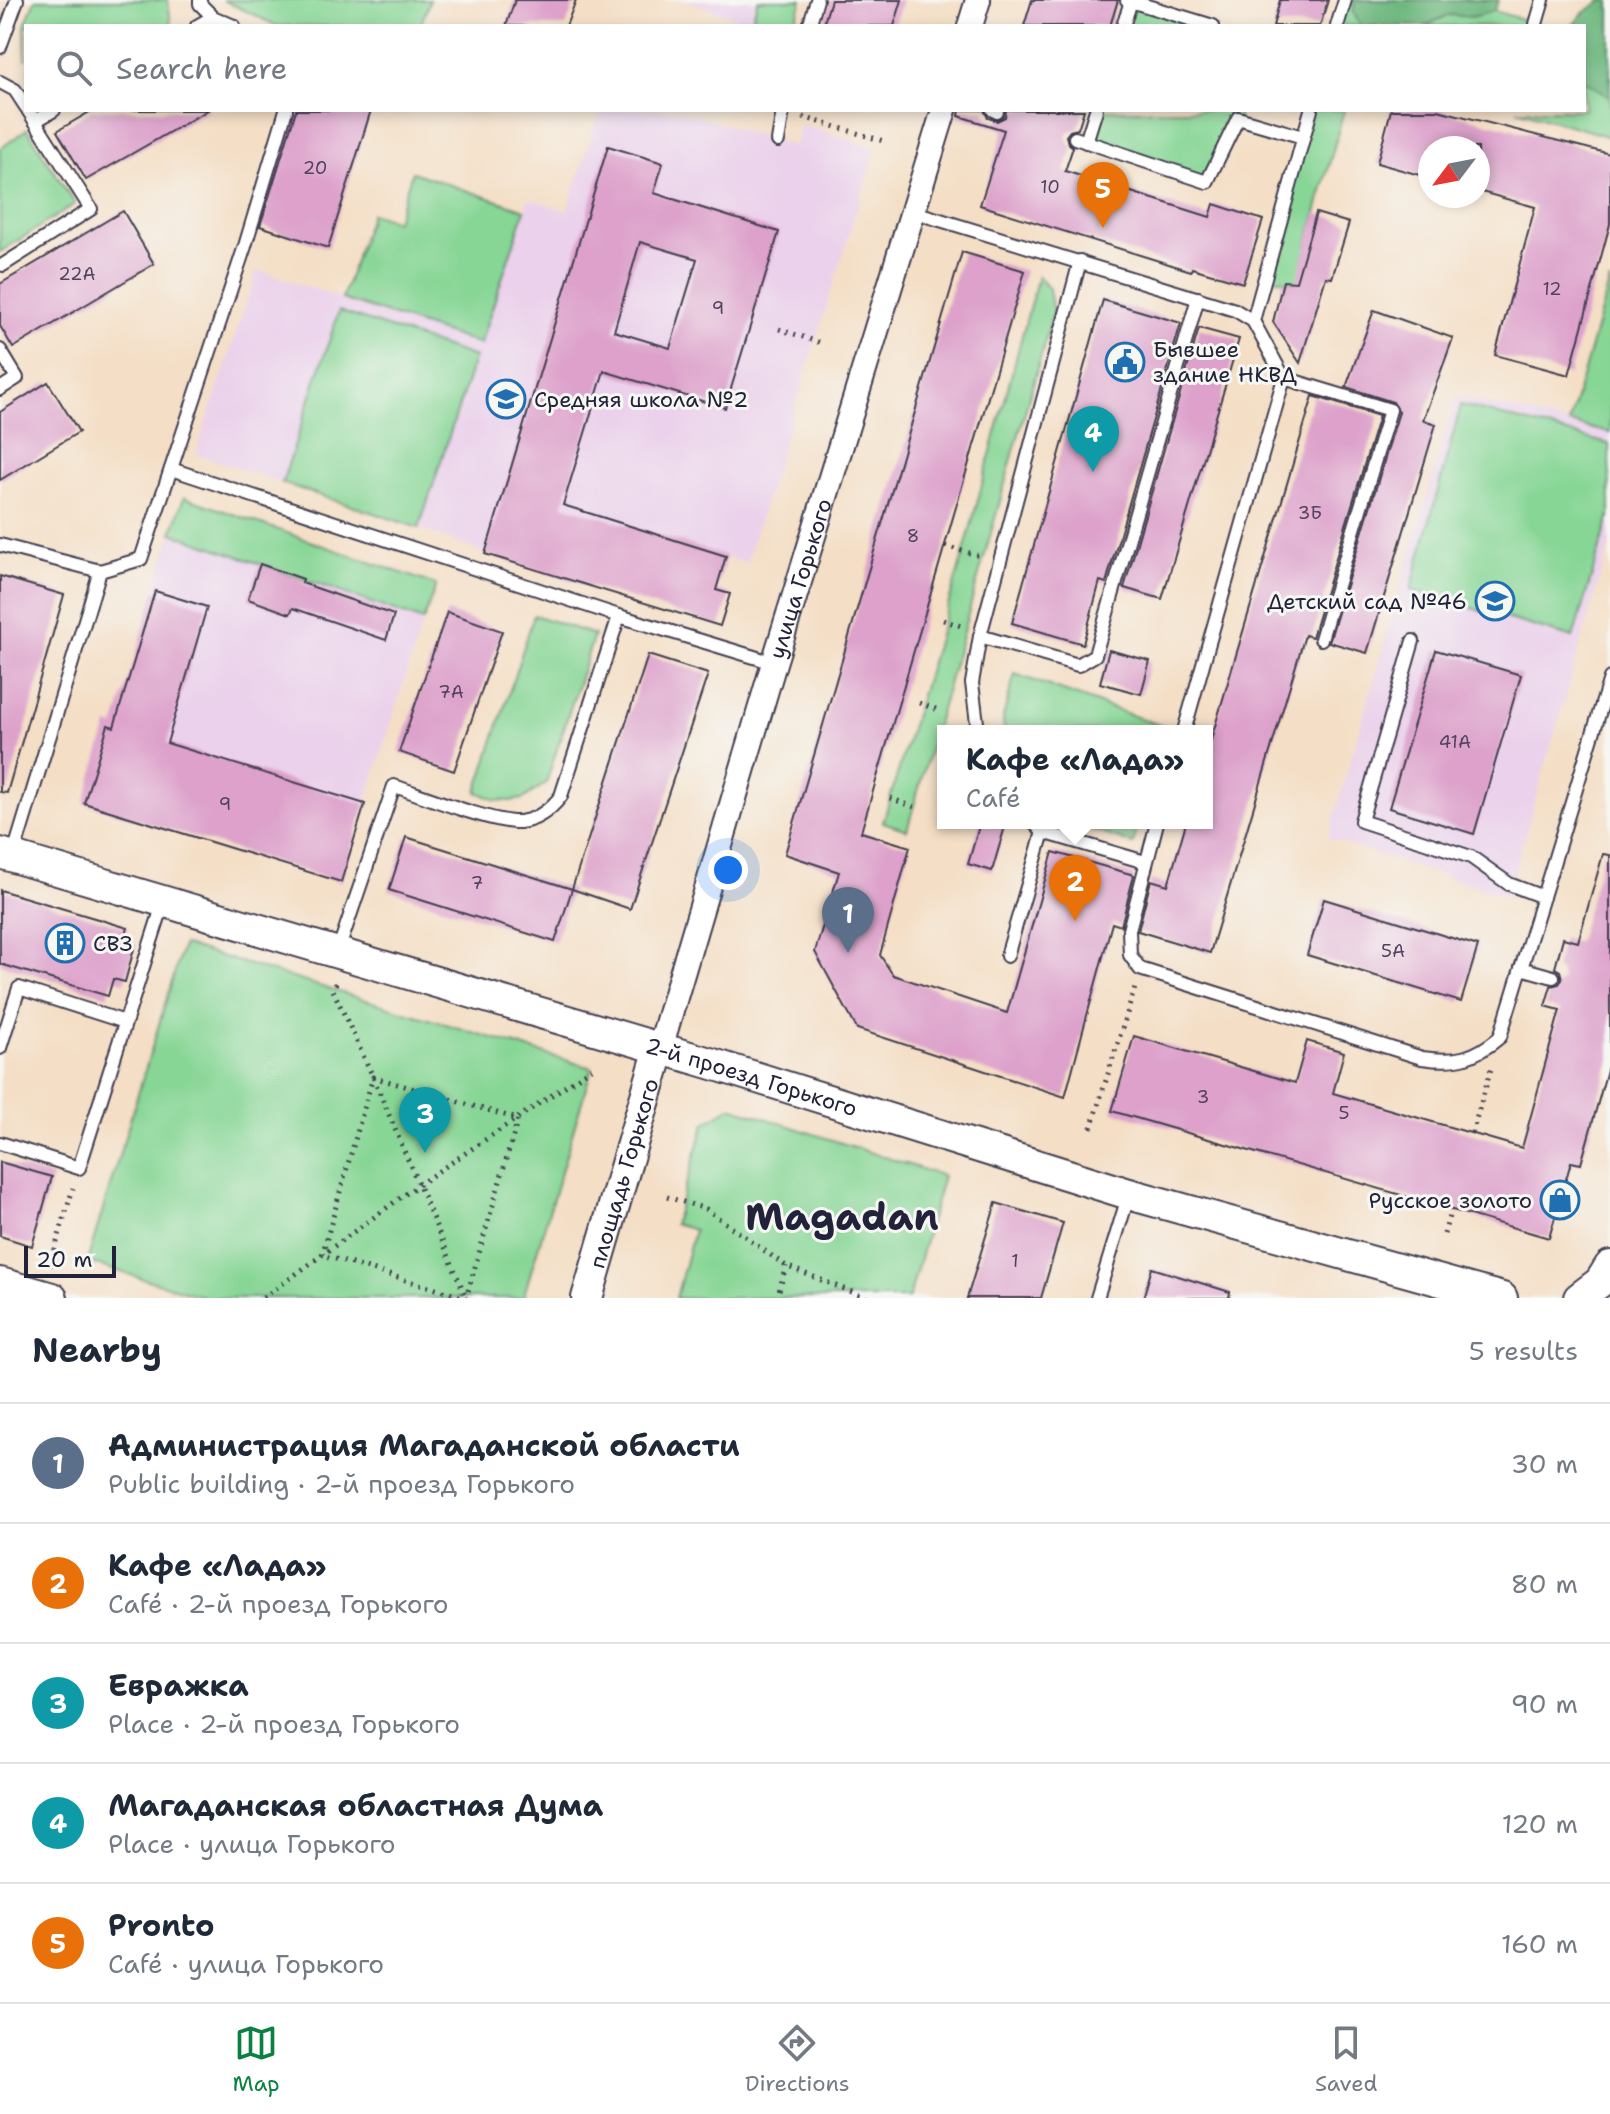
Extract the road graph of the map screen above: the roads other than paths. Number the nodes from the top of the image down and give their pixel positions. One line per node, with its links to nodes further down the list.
1 (17, 0): 17 (lane)
2 (200, 0): 8 (lane)
3 (817, 0): 11 (lane)
4 (978, 0): 12 (street)
5 (1345, 0): 15 (lane)
6 (1543, 0): 16 (lane)
7 (1129, 1): 13 (lane); 14 (lane)
8 (213, 17): 9 (lane); 10 (lane)
9 (201, 24)
10 (229, 24)
11 (810, 24)
12 (971, 24)
13 (1123, 24)
14 (1206, 24)
15 (1338, 24)
16 (1536, 24)
17 (3, 26): 18 (lane)
18 (0, 47)
19 (0, 82): 20 (lane)
20 (24, 104)
21 (285, 112): 38 (lane)
22 (780, 112): 29 (lane)
23 (943, 112): 30 (street, улица Горького)
24 (1095, 112): 27 (lane)
25 (1310, 112): 28 (lane)
26 (30, 113): 32 (lane)
27 (1239, 114): 28 (lane)
28 (1303, 137): 34 (lane)
29 (778, 141)
30 (914, 212): 31 (lane); 45 (street, улица Горького)
31 (1080, 261): 33 (lane); 42 (lane)
32 (3, 265)
33 (1198, 298): 34 (lane); 42 (lane)
34 (1253, 321): 36 (lane)
35 (0, 350): 37 (lane)
36 (1284, 378): 43 (lane); 48 (lane)
37 (0, 389)
38 (171, 469): 40 (lane); 41 (lane)
39 (0, 545): 40 (lane)
40 (100, 571): 52 (lane)
41 (619, 616): 45 (lane); 57 (lane)
42 (980, 636): 47 (lane)
43 (1321, 639)
44 (1413, 641): 54 (lane)
45 (774, 663): 62 (street, улица Горького)
46 (1610, 678): 54 (lane)
47 (977, 725)
48 (1186, 725)
49 (1039, 829): 56 (lane)
50 (1042, 829): 53 (lane)
51 (1155, 829): 53 (lane)
52 (7, 854): 55 (street, 2-й проезд Горького)
53 (1145, 862): 58 (lane)
54 (1543, 897): 58 (lane)
55 (164, 901): 57 (street, 2-й проезд Горького); 60 (lane)
56 (1007, 956)
57 (338, 965): 62 (street, 2-й проезд Горького)
58 (1521, 968): 59 (lane)
59 (1553, 977)
60 (125, 1022): 61 (lane); 63 (lane)
61 (0, 1048)
62 (660, 1048): 64 (street, 2-й проезд Горького); 68 (street, площадь Горького)
63 (0, 1143)
64 (1129, 1194): 69 (lane); 70 (street, 2-й проезд Горького)
65 (1610, 1266): 71 (street)
66 (0, 1283): 67 (street)
67 (52, 1298)
68 (587, 1298)
69 (1097, 1298)
70 (1502, 1298)
71 (1579, 1298)

